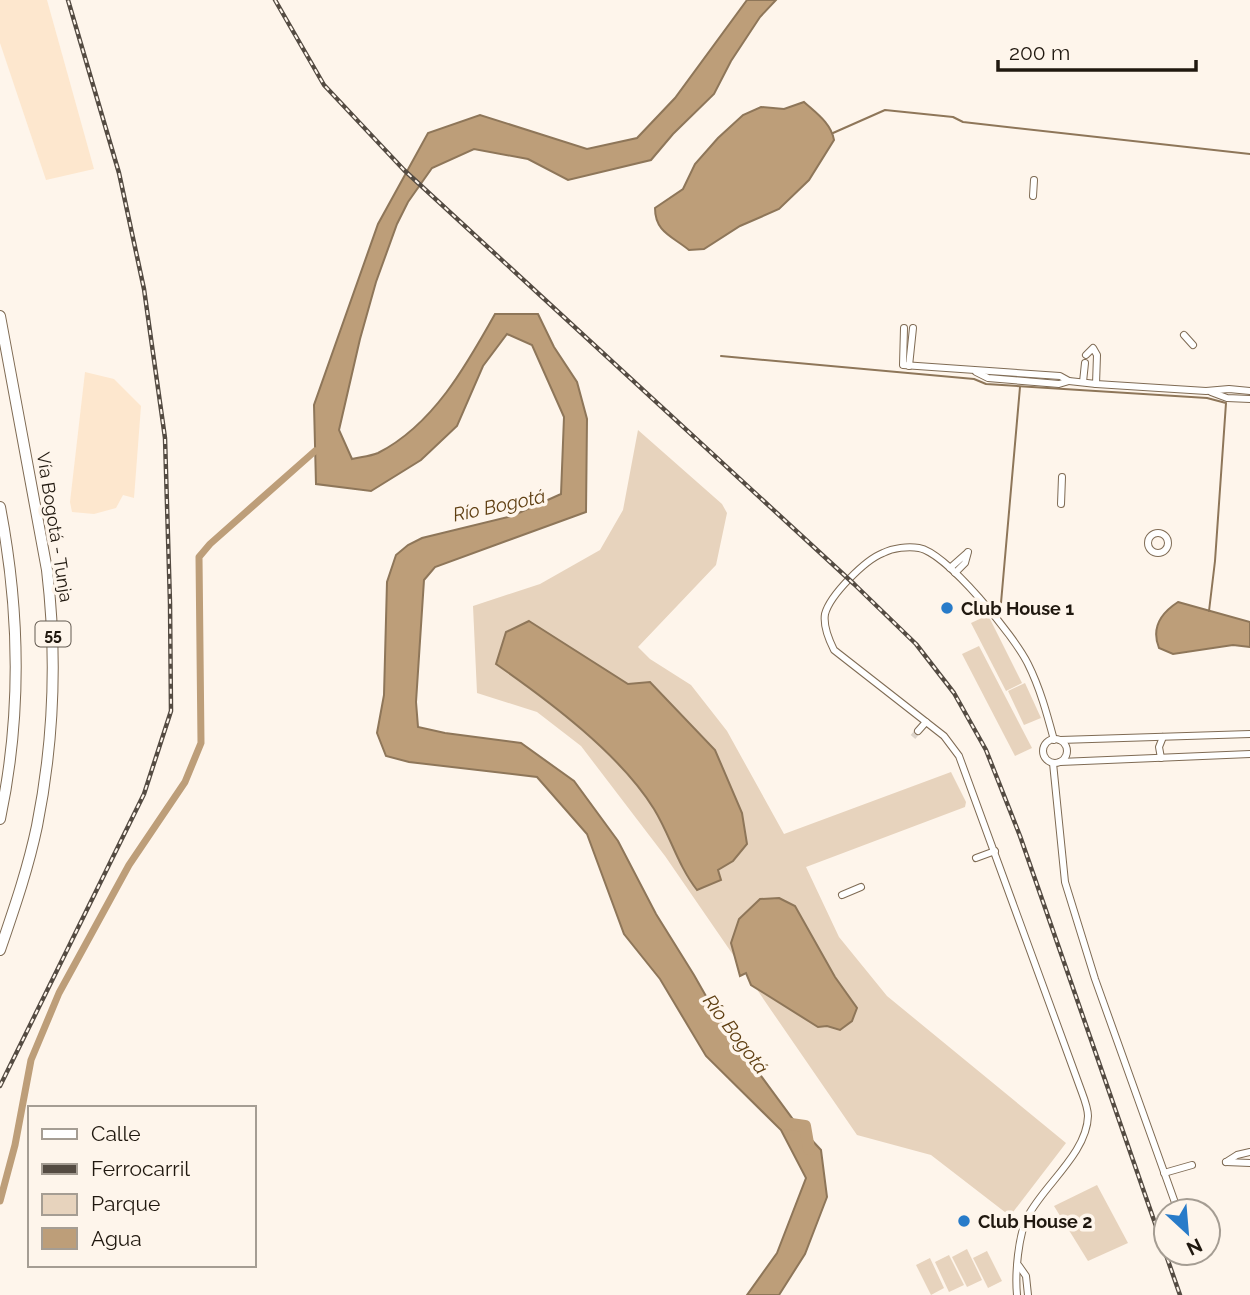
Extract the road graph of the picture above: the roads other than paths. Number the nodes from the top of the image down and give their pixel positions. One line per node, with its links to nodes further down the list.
1 (1034, 180): 2 (street)
2 (1034, 196)
3 (0, 316): 30 (highway, Vía Bogotá - Tunja / 55)
4 (904, 328): 8 (street)
5 (913, 328): 8 (street)
6 (1184, 335): 7 (street)
7 (1193, 345)
8 (906, 366): 9 (street)
9 (1083, 382): 10 (street); 10 (street)
10 (1096, 384): 11 (street)
11 (1206, 391): 12 (street); 13 (street)
12 (1250, 391)
13 (1250, 399)
14 (1062, 477): 15 (street)
15 (1061, 504)
16 (0, 507): 25 (highway, 55)
17 (926, 722): 18 (street); 21 (street); 26 (street)
18 (918, 731)
19 (1250, 734): 20 (street)
20 (1163, 737): 21 (street); 23 (street)
21 (1057, 740): 24 (street); 24 (street)
22 (1250, 754): 23 (street)
23 (1161, 758): 24 (street)
24 (1056, 762): 34 (street)
25 (0, 819)
26 (995, 851): 27 (street); 36 (street)
27 (976, 858)
28 (861, 887): 29 (street)
29 (842, 895)
30 (0, 950)
31 (1250, 1152): 32 (street)
32 (1250, 1163)
33 (1192, 1165): 34 (street)
34 (1164, 1173): 35 (street)
35 (1173, 1197)
36 (1019, 1266): 37 (street); 38 (street)
37 (1017, 1295)
38 (1028, 1295)

